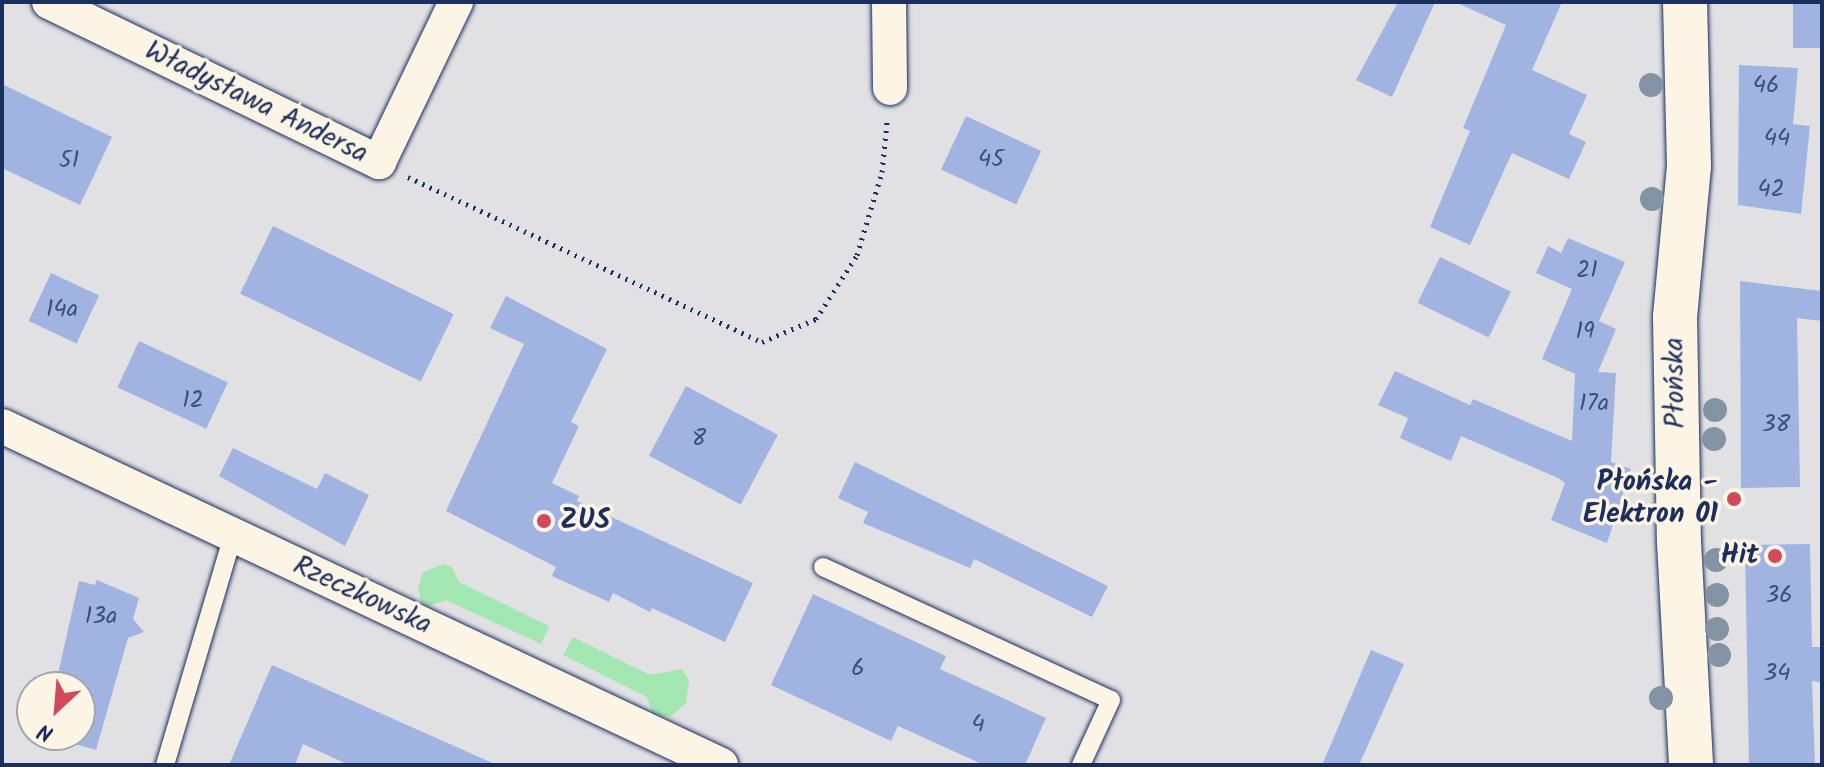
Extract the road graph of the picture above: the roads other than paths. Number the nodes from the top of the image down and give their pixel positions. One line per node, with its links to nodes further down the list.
1 (49, 2): 2 (street, Władysława Andersa)
2 (456, 2)
3 (889, 2): 5 (street)
4 (1685, 2): 12 (street, Płońska)
5 (890, 88)
6 (2, 426): 7 (street, Rzeczkowska)
7 (233, 535): 9 (lane); 10 (street, Rzeczkowska)
8 (823, 567): 11 (lane)
9 (165, 765)
10 (721, 765)
11 (1081, 765)
12 (1691, 765)

